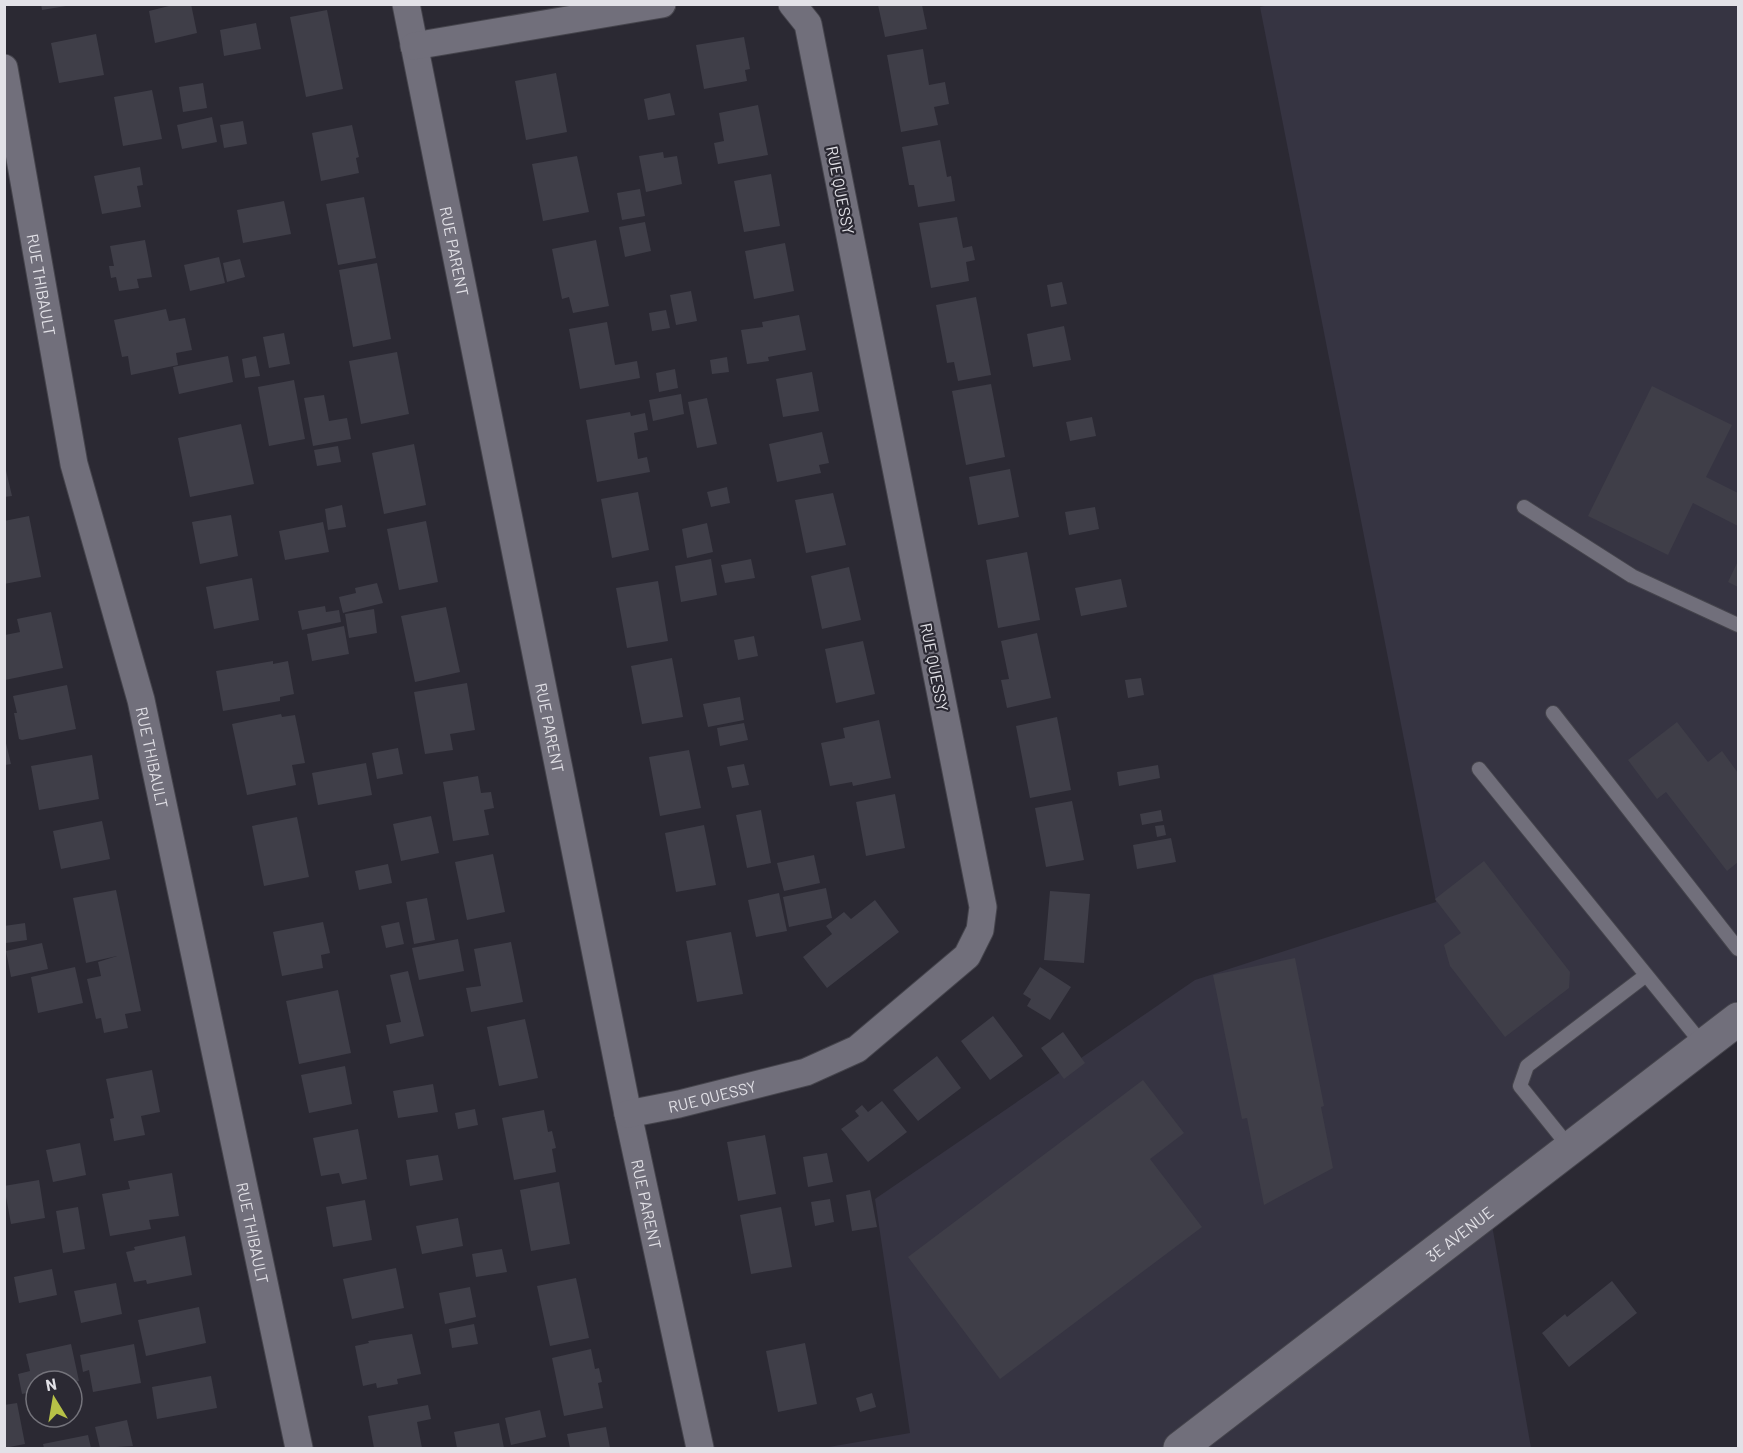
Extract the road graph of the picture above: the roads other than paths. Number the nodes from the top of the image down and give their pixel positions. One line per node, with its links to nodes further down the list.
1 (406, 4): 4 (street, RUE PARENT)
2 (662, 4): 4 (street)
3 (792, 4): 14 (street, RUE QUESSY)
4 (414, 46): 14 (street, RUE PARENT)
5 (4, 68): 16 (street, RUE THIBAULT)
6 (1524, 507): 7 (lane)
7 (1738, 625)
8 (1553, 713): 10 (lane)
9 (1479, 769): 11 (lane)
10 (1738, 949)
11 (1645, 976): 13 (lane); 15 (lane)
12 (1738, 1019): 13 (main road, 3E AVENUE)
13 (1704, 1046): 15 (main road, 3E AVENUE)
14 (628, 1114): 17 (street, RUE PARENT)
15 (1570, 1149): 18 (main road, 3E AVENUE)
16 (299, 1449)
17 (700, 1449)
18 (1180, 1449)

